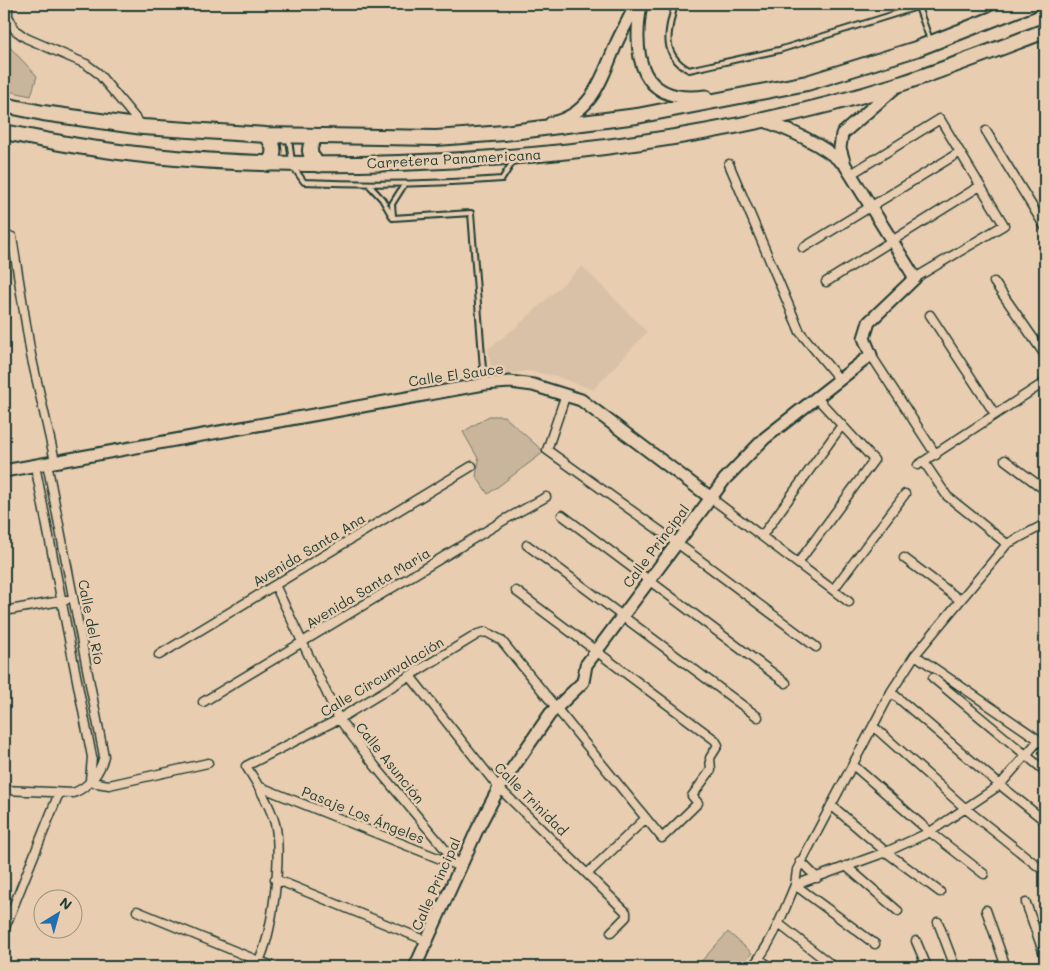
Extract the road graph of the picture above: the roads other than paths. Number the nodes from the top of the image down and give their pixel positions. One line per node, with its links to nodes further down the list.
1 (8, 4): 14 (street)
2 (636, 4): 17 (street)
3 (641, 4): 10 (street)
4 (675, 4): 7 (lane)
5 (927, 4): 7 (lane)
6 (1031, 4): 9 (highway, Carretera Panamericana)
7 (918, 7): 9 (lane)
8 (1045, 31): 11 (highway, Carretera Panamericana)
9 (931, 43): 10 (highway, Carretera Panamericana)
10 (807, 83): 17 (highway, Carretera Panamericana)
11 (900, 84): 13 (highway, Carretera Panamericana); 27 (street)
12 (4, 105): 14 (highway, Carretera Panamericana)
13 (761, 120): 22 (highway, Carretera Panamericana); 27 (street)
14 (142, 127): 18 (highway, Carretera Panamericana)
15 (986, 130): 33 (street)
16 (4, 132): 23 (highway, Carretera Panamericana)
17 (504, 133): 20 (highway, Carretera Panamericana)
18 (266, 135): 19 (highway, Carretera Panamericana); 23 (highway)
19 (289, 136): 20 (highway, Carretera Panamericana); 25 (lane)
20 (316, 136): 26 (highway)
21 (960, 152): 27 (street); 30 (street); 31 (street)
22 (516, 158): 26 (highway, Carretera Panamericana); 28 (lane)
23 (268, 164): 25 (highway, Carretera Panamericana)
24 (729, 164): 43 (street)
25 (292, 165): 26 (highway, Carretera Panamericana); 29 (lane)
26 (319, 165)
27 (848, 170): 31 (street)
28 (405, 184): 29 (lane); 32 (lane)
29 (369, 185): 32 (lane)
30 (980, 186): 35 (street); 37 (street)
31 (870, 205): 35 (street); 36 (street)
32 (393, 218): 45 (lane)
33 (1045, 227)
34 (12, 237): 52 (street, Calle del Río)
35 (892, 239): 37 (street); 38 (street)
36 (803, 248)
37 (915, 278): 42 (street)
38 (826, 282)
39 (994, 282): 41 (street)
40 (930, 314): 48 (street)
41 (1045, 354)
42 (871, 355): 43 (street, Calle Principal); 50 (street)
43 (839, 379): 47 (street, Calle Principal)
44 (1045, 382): 48 (street)
45 (484, 384): 46 (street, Calle El Sauce); 52 (street, Calle El Sauce)
46 (566, 394): 59 (street, Calle El Sauce); 63 (street)
47 (816, 397): 49 (street); 59 (street, Calle Principal)
48 (995, 414): 50 (street)
49 (842, 426): 62 (street); 67 (street)
50 (936, 455): 64 (street)
51 (1005, 460): 56 (street)
52 (51, 462): 53 (street, Calle El Sauce); 72 (street, Calle del Río)
53 (34, 465): 55 (street, Calle El Sauce); 74 (street, Calle del Río)
54 (472, 466): 69 (street, Avenida Santa Ana)
55 (4, 471)
56 (1045, 490)
57 (905, 494): 70 (street)
58 (546, 497): 78 (street, Avenida Santa Maria)
59 (711, 498): 62 (street, Calle El Sauce); 63 (street, Calle Principal)
60 (562, 515): 68 (street)
61 (1045, 524): 64 (street)
62 (762, 536): 67 (street, Calle El Sauce)
63 (677, 543): 68 (street, Calle Principal); 79 (street)
64 (1007, 544): 73 (street)
65 (526, 545): 77 (street)
66 (904, 558): 73 (street)
67 (798, 563): 70 (street, Calle El Sauce)
68 (648, 580): 77 (street, Calle Principal); 85 (street)
69 (275, 585): 78 (street, Calle Asunción); 81 (street, Avenida Santa Ana)
70 (833, 590): 75 (street, Calle El Sauce)
71 (516, 592): 80 (street)
72 (73, 598): 74 (street); 97 (street, Calle del Río)
73 (960, 600): 82 (street)
74 (62, 601): 76 (street); 97 (street, Calle del Río)
75 (849, 602)
76 (4, 611)
77 (622, 616): 80 (street, Calle Principal); 89 (street)
78 (302, 642): 87 (street, Avenida Santa Maria); 90 (street, Calle Asunción)
79 (816, 647)
80 (596, 652): 88 (street, Calle Principal); 105 (street, Calle Circunvalación)
81 (159, 655)
82 (915, 655): 86 (street); 92 (street)
83 (410, 676): 88 (street, Calle Circunvalación); 90 (street, Calle Circunvalación); 100 (street, Calle Trinidad)
84 (933, 678): 93 (street)
85 (786, 683)
86 (891, 692): 91 (street); 98 (street)
87 (203, 702)
88 (556, 707): 100 (street, Calle Principal); 105 (street, Calle Circunvalación)
89 (758, 717)
90 (339, 719): 99 (street, Calle Circunvalación); 111 (street, Calle Asunción)
91 (873, 726): 95 (street); 104 (street)
92 (1042, 742): 93 (street)
93 (1026, 756): 96 (street); 98 (street)
94 (208, 762): 97 (street)
95 (853, 765): 103 (street); 107 (street)
96 (1045, 771)
97 (90, 782): 102 (street)
98 (1000, 785): 104 (street); 106 (street)
99 (258, 786): 111 (street, Pasaje Los Ángeles); 115 (street, Calle Circunvalación)
100 (499, 788): 111 (street, Calle Principal); 113 (street, Calle Trinidad)
101 (4, 790): 102 (street)
102 (59, 793): 125 (street)
103 (831, 804): 108 (street); 109 (street)
104 (966, 810): 107 (street); 112 (street)
105 (646, 818): 113 (street)
106 (1045, 821)
107 (930, 832): 108 (street); 114 (street)
108 (886, 852): 110 (street); 118 (street)
109 (800, 861): 116 (street); 117 (street)
110 (846, 866): 116 (street); 122 (street)
111 (460, 867): 127 (street, Calle Principal)
112 (1039, 867)
113 (588, 873): 126 (street, Calle Trinidad)
114 (984, 874)
115 (275, 878): 127 (street); 132 (street, Calle Circunvalación)
116 (817, 878): 117 (street)
117 (795, 885): 124 (street); 129 (street)
118 (940, 892)
119 (1026, 903): 130 (street)
120 (986, 910): 140 (street)
121 (137, 911): 132 (street)
122 (898, 911)
123 (938, 922): 139 (street)
124 (779, 924): 131 (street); 133 (street)
125 (4, 930)
126 (611, 932)
127 (427, 941): 135 (street, Calle Principal)
128 (916, 941): 138 (street)
129 (875, 944)
130 (1045, 957)
131 (759, 959): 136 (street); 137 (street)
132 (259, 961): 134 (street)
133 (829, 963)
134 (275, 967)
135 (415, 967)
136 (752, 967)
137 (771, 967)
138 (926, 967)
139 (955, 967)
140 (1006, 967)

